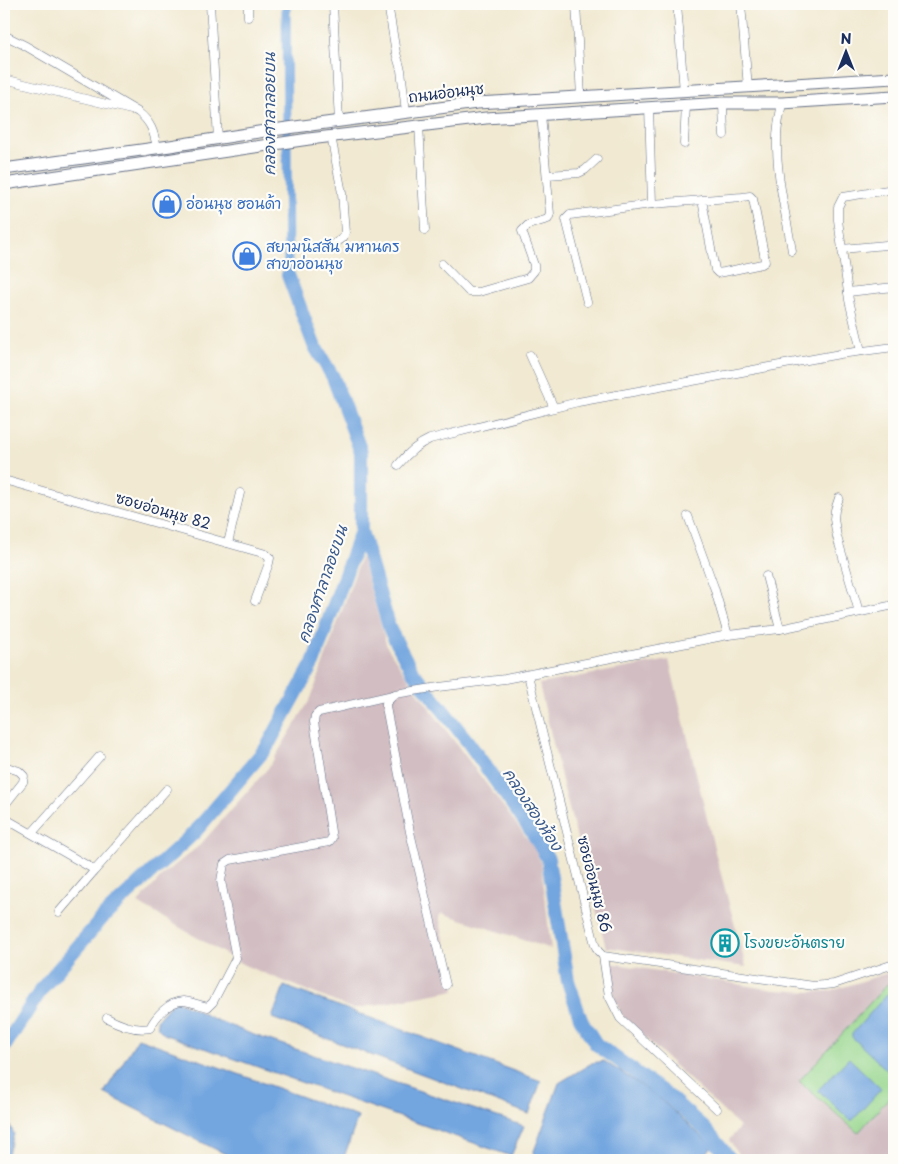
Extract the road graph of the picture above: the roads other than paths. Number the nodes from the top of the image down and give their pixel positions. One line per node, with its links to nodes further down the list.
1 (210, 4): 28 (street)
2 (248, 4): 8 (street)
3 (333, 4): 24 (street)
4 (388, 4): 22 (street)
5 (576, 4): 15 (street)
6 (677, 4): 13 (street)
7 (741, 4): 12 (street)
8 (248, 17)
9 (4, 35): 21 (street)
10 (894, 78): 12 (main road, ถนนอ่อนนุช)
11 (4, 79): 21 (street)
12 (748, 88): 13 (main road, ถนนอ่อนนุช); 17 (main road)
13 (684, 92): 15 (main road, ถนนอ่อนนุช)
14 (894, 96): 18 (main road, ถนนอ่อนนุช)
15 (581, 97): 22 (main road, ถนนอ่อนนุช)
16 (722, 103): 17 (main road, ถนนอ่อนนุช); 19 (main road, ถนนอ่อนนุช); 26 (street)
17 (749, 103): 18 (main road, ถนนอ่อนนุช)
18 (782, 103): 42 (street)
19 (686, 105): 20 (main road, ถนนอ่อนนุช); 29 (street)
20 (649, 107): 23 (main road, ถนนอ่อนนุช); 37 (street)
21 (138, 112): 30 (street)
22 (406, 112): 24 (main road, ถนนอ่อนนุช)
23 (541, 114): 25 (main road, ถนนอ่อนนุช); 33 (street)
24 (339, 122): 28 (main road, ถนนอ่อนนุช)
25 (419, 125): 27 (main road, ถนนอ่อนนุช); 38 (street)
26 (724, 135)
27 (330, 136): 34 (main road, ถนนอ่อนนุช); 40 (street)
28 (218, 139): 30 (main road, ถนนอ่อนนุช)
29 (684, 144)
30 (157, 148): 32 (main road, ถนนอ่อนนุช)
31 (597, 159): 33 (street)
32 (4, 169)
33 (547, 175): 43 (street)
34 (4, 184)
35 (894, 190): 41 (street)
36 (702, 200): 36 (street); 37 (street)
37 (652, 204): 46 (street)
38 (425, 230)
39 (886, 245): 41 (street)
40 (331, 246)
41 (842, 249): 45 (street)
42 (792, 251)
43 (442, 264)
44 (894, 287): 45 (street)
45 (848, 292): 48 (street)
46 (587, 302)
47 (894, 347): 48 (street)
48 (861, 351): 50 (street)
49 (530, 355): 50 (street)
50 (554, 408): 51 (street)
51 (398, 465)
52 (4, 480): 56 (street, ซอยอ่อนนุช 82)
53 (240, 494): 56 (street)
54 (839, 498): 60 (street)
55 (688, 516): 62 (street)
56 (228, 543): 58 (street, ซอยอ่อนนุช 82)
57 (766, 576): 61 (street)
58 (255, 601)
59 (894, 605): 60 (street)
60 (859, 612): 61 (street)
61 (780, 628): 62 (street)
62 (728, 636): 63 (street)
63 (528, 675): 64 (street); 73 (street, ซอยอ่อนนุช 86)
64 (395, 694): 75 (street); 76 (street)
65 (100, 756): 70 (street)
66 (4, 766): 68 (street)
67 (167, 789): 71 (street)
68 (4, 806)
69 (4, 818): 70 (street)
70 (32, 833): 71 (street)
71 (94, 870): 72 (street)
72 (59, 912)
73 (603, 956): 74 (street); 77 (street, ซอยอ่อนนุช 86)
74 (894, 964)
75 (446, 985)
76 (107, 1018)
77 (717, 1109)

